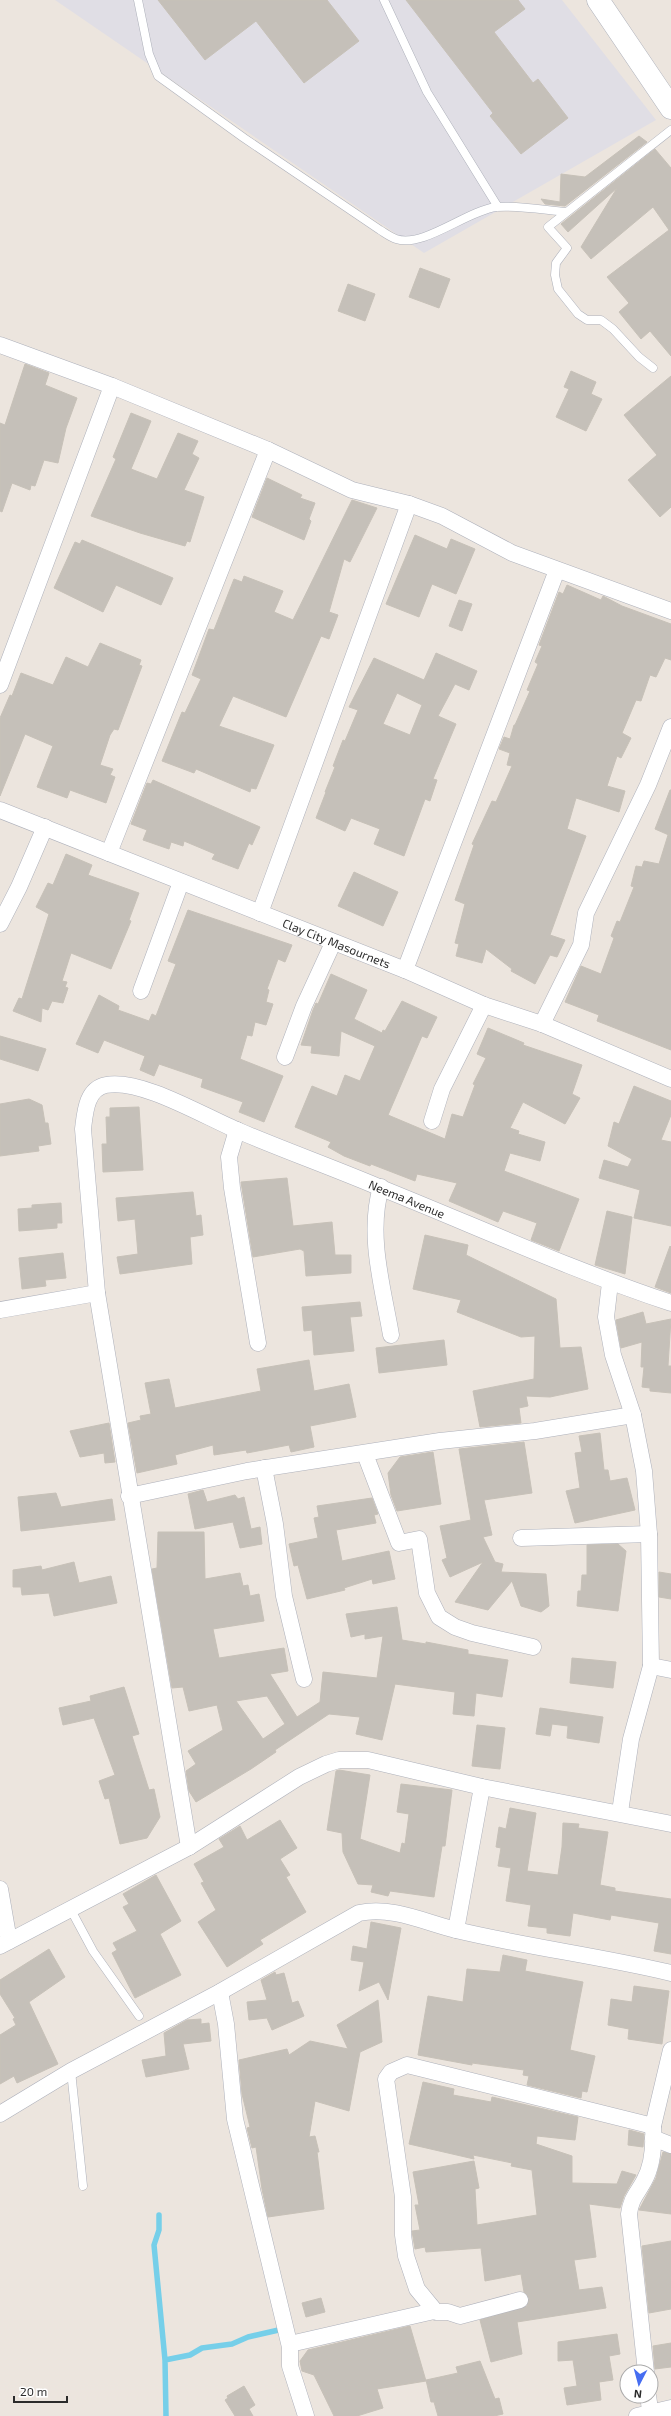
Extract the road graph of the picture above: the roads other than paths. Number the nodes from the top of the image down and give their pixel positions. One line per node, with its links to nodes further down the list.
1 (138, 0): 6 (lane)
2 (384, 0): 6 (lane)
3 (598, 0): 4 (main road)
4 (671, 108)
5 (671, 130): 7 (lane)
6 (498, 207): 7 (lane)
7 (566, 212): 9 (lane)
8 (0, 345): 10 (street)
9 (653, 368)
10 (112, 386): 11 (street); 15 (street)
11 (268, 450): 12 (street); 19 (street)
12 (409, 504): 13 (street); 21 (street)
13 (557, 570): 14 (street); 24 (street)
14 (671, 611)
15 (0, 685)
16 (671, 727): 27 (street)
17 (0, 810): 18 (street, Clay City Masournets)
18 (45, 827): 19 (street, Clay City Masournets); 22 (street)
19 (109, 853): 20 (street, Clay City Masournets)
20 (181, 882): 21 (street, Clay City Masournets); 25 (street)
21 (260, 913): 23 (street, Clay City Masournets)
22 (0, 924)
23 (333, 943): 24 (street, Clay City Masournets); 28 (street)
24 (405, 970): 26 (street, Clay City Masournets)
25 (141, 991)
26 (484, 1005): 27 (street, Clay City Masournets); 30 (street)
27 (542, 1024): 29 (street, Clay City Masournets)
28 (285, 1057)
29 (671, 1079)
30 (432, 1121)
31 (237, 1130): 32 (street, Neema Avenue); 34 (street, Neema Avenue); 38 (street)
32 (381, 1187): 33 (street, Neema Avenue); 37 (street)
33 (610, 1283): 35 (street, Neema Avenue); 39 (street)
34 (97, 1293): 36 (street); 42 (street, Neema Avenue)
35 (671, 1303)
36 (0, 1310)
37 (391, 1336)
38 (258, 1343)
39 (633, 1415): 40 (street); 43 (street)
40 (365, 1454): 41 (street); 45 (street)
41 (264, 1468): 42 (street); 48 (street)
42 (129, 1496): 52 (street, Neema Avenue)
43 (649, 1534): 44 (street); 46 (street)
44 (521, 1538)
45 (534, 1647)
46 (651, 1666): 47 (street); 50 (street)
47 (671, 1670)
48 (304, 1679)
49 (482, 1787): 50 (street); 52 (street); 55 (street)
50 (620, 1812): 51 (street)
51 (671, 1824)
52 (189, 1847): 54 (street)
53 (0, 1889): 56 (street)
54 (71, 1910): 56 (street); 59 (lane)
55 (456, 1930): 57 (street); 58 (street)
56 (5, 1944)
57 (671, 1973)
58 (220, 1992): 61 (street); 68 (street)
59 (139, 2016)
60 (671, 2050): 63 (street)
61 (71, 2071): 62 (street); 65 (lane)
62 (0, 2114)
63 (653, 2132): 64 (street); 67 (street); 69 (street)
64 (671, 2145)
65 (83, 2186)
66 (520, 2300): 67 (street)
67 (434, 2311): 68 (street)
68 (290, 2344): 73 (street)
69 (645, 2364)
70 (647, 2404): 72 (street)
71 (671, 2408): 72 (street)
72 (646, 2415)
73 (306, 2416)

